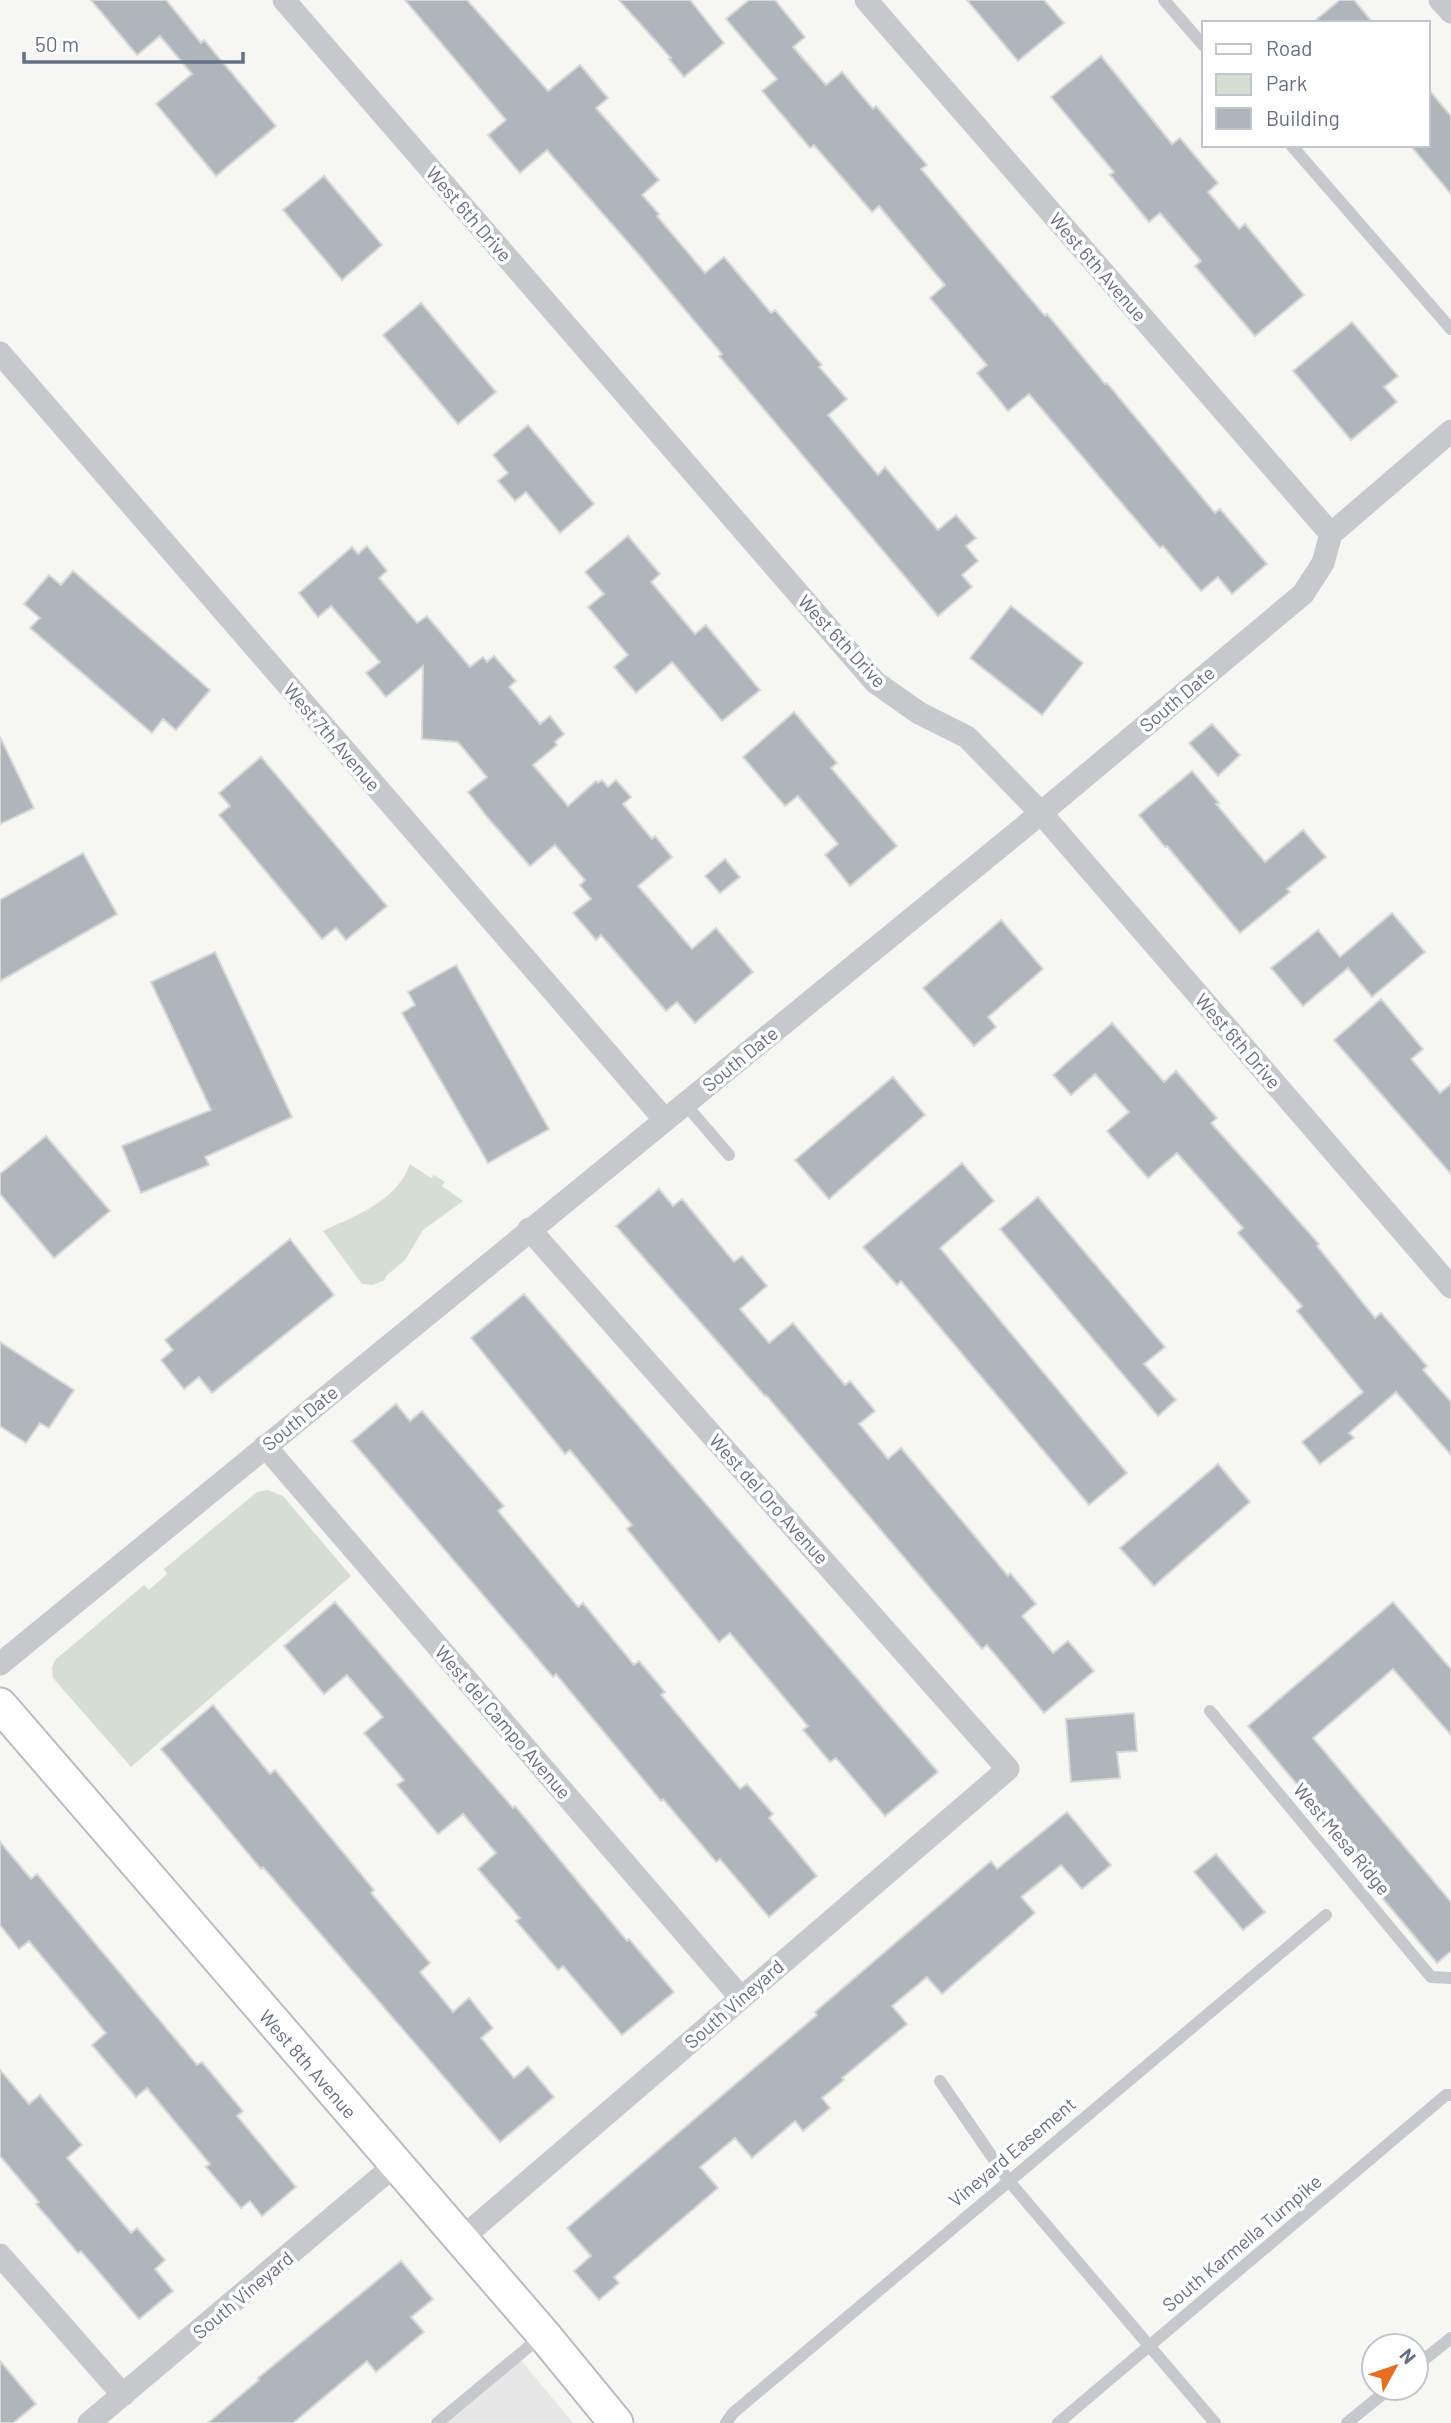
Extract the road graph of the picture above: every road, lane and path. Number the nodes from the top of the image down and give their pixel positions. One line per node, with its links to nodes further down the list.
1 (284, 0): 12 (street, West 6th Drive)
2 (866, 0): 11 (street, West 6th Avenue)
3 (1164, 0): 6 (lane)
4 (1440, 0): 5 (street)
5 (1451, 12)
6 (1202, 44)
7 (1293, 147): 8 (lane)
8 (1451, 329)
9 (0, 353): 14 (street, West 7th Avenue)
10 (1451, 431): 11 (street)
11 (1331, 534): 12 (street, South Date)
12 (1041, 813): 13 (street, South Date); 17 (street, West 6th Drive)
13 (685, 1104): 14 (street, South Date); 15 (lane)
14 (665, 1120): 16 (street, South Date)
15 (729, 1155)
16 (529, 1229): 18 (street, South Date); 22 (street, West del Oro Avenue)
17 (1451, 1287)
18 (265, 1446): 19 (street, South Date); 25 (street, West del Campo Avenue)
19 (0, 1664)
20 (0, 1705): 28 (street, West 8th Avenue)
21 (1210, 1711): 24 (lane, West Mesa Ridge)
22 (1008, 1769): 25 (street, South Vineyard)
23 (1326, 1915): 29 (lane, Vineyard Easement)
24 (1451, 1978)
25 (741, 1998): 30 (street, South Vineyard)
26 (940, 2081): 29 (lane)
27 (1451, 2095): 34 (lane, South Karmella Turnpike)
28 (395, 2165): 30 (street, West 8th Avenue); 36 (street, South Vineyard)
29 (1008, 2180): 34 (lane); 41 (lane, Vineyard Easement)
30 (461, 2239): 32 (street, West 8th Avenue)
31 (0, 2255): 36 (street)
32 (543, 2334): 39 (lane); 40 (street, West 8th Avenue)
33 (1451, 2338): 35 (lane)
34 (1149, 2347): 42 (lane, South Karmella Turnpike); 43 (lane)
35 (1430, 2355)
36 (123, 2395): 38 (street, South Vineyard)
37 (1373, 2402): 44 (lane)
38 (89, 2423)
39 (437, 2423)
40 (616, 2423)
41 (726, 2423)
42 (1058, 2423)
43 (1215, 2423)
44 (1347, 2423)

